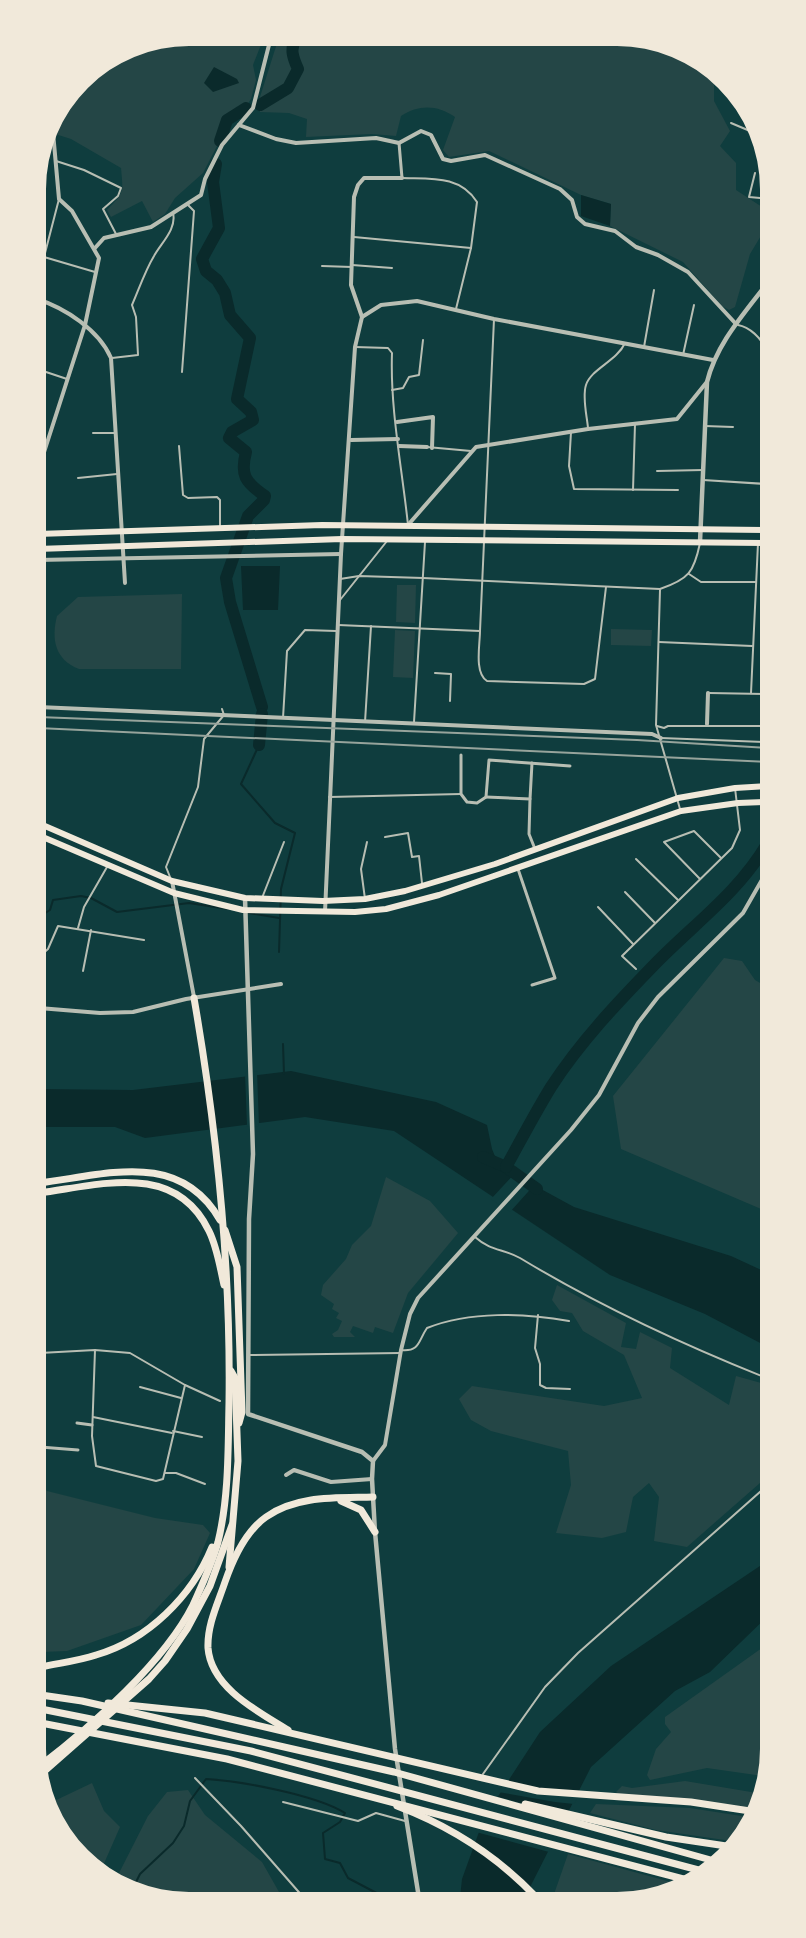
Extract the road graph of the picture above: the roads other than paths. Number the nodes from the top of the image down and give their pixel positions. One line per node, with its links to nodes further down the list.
1 (268, 46): 3 (street)
2 (731, 123): 4 (lane)
3 (238, 125): 6 (street); 12 (street)
4 (746, 129)
5 (54, 143): 7 (street)
6 (399, 143): 9 (street); 31 (street)
7 (56, 161): 11 (street); 14 (lane)
8 (755, 173): 10 (lane)
9 (402, 178): 15 (street); 18 (lane)
10 (760, 198)
11 (59, 200): 16 (lane); 17 (street)
12 (187, 204): 13 (street); 42 (lane)
13 (173, 213): 14 (street); 39 (lane)
14 (117, 234): 17 (street)
15 (353, 237): 18 (lane); 21 (street)
16 (47, 246)
17 (95, 248): 23 (street)
18 (471, 248): 28 (lane)
19 (47, 259): 23 (lane)
20 (322, 266): 21 (lane)
21 (352, 266): 22 (lane); 29 (street)
22 (392, 268)
23 (98, 273): 32 (street)
24 (654, 290): 37 (lane)
25 (760, 292): 31 (street)
26 (47, 304): 32 (street)
27 (694, 305): 38 (lane)
28 (456, 309): 29 (street); 30 (street)
29 (362, 317): 36 (street)
30 (494, 319): 35 (street); 57 (lane)
31 (735, 324): 33 (lane); 40 (street)
32 (85, 325): 39 (street); 43 (street)
33 (760, 339)
34 (423, 340): 45 (lane)
35 (625, 344): 37 (street); 50 (lane)
36 (355, 347): 45 (lane); 55 (street)
37 (644, 347): 38 (street)
38 (683, 355): 40 (street)
39 (111, 358): 53 (street)
40 (713, 360): 44 (street)
41 (47, 372): 43 (lane)
42 (182, 372)
43 (67, 379): 56 (street)
44 (707, 382): 47 (street); 48 (street)
45 (392, 390): 46 (lane)
46 (397, 422): 54 (lane); 60 (street)
47 (635, 424): 50 (street); 68 (lane)
48 (705, 426): 49 (lane); 62 (street)
49 (734, 427)
50 (588, 429): 51 (street)
51 (571, 432): 57 (street); 68 (lane)
52 (93, 433): 53 (lane)
53 (117, 433): 64 (street)
54 (398, 439): 55 (street); 59 (lane)
55 (351, 440): 71 (street)
56 (47, 443)
57 (489, 444): 61 (street); 72 (lane)
58 (179, 446): 73 (lane)
59 (399, 446): 60 (street); 70 (lane)
60 (429, 448): 61 (lane)
61 (472, 451): 70 (street)
62 (703, 470): 63 (lane); 66 (street)
63 (657, 471)
64 (119, 474): 65 (lane); 76 (street)
65 (78, 478)
66 (703, 480): 67 (lane); 74 (street)
67 (760, 484)
68 (633, 489): 69 (lane)
69 (678, 490)
70 (408, 525): 71 (main road); 72 (main road)
71 (345, 526): 73 (main road); 78 (street)
72 (485, 526): 74 (main road); 81 (lane)
73 (220, 529): 76 (main road)
74 (700, 530): 75 (main road); 82 (street)
75 (760, 530)
76 (123, 532): 77 (main road); 84 (street)
77 (47, 534)
78 (342, 539): 79 (main road); 84 (main road); 86 (street)
79 (390, 539): 80 (main road); 90 (lane)
80 (425, 540): 81 (main road); 91 (lane)
81 (486, 541): 82 (main road); 93 (lane)
82 (700, 542): 83 (main road); 89 (lane)
83 (758, 543): 94 (lane)
84 (124, 544): 85 (main road); 87 (street)
85 (47, 548)
86 (341, 554): 87 (street); 92 (street)
87 (126, 558): 88 (street); 95 (street)
88 (47, 560)
89 (689, 574): 94 (lane); 97 (lane)
90 (359, 576): 91 (lane); 92 (lane); 98 (lane)
91 (423, 578): 93 (lane); 101 (lane)
92 (340, 579): 98 (street)
93 (483, 581): 96 (lane); 102 (lane)
94 (756, 582): 105 (lane)
95 (125, 584)
96 (606, 587): 97 (lane); 102 (lane)
97 (660, 589): 104 (lane)
98 (339, 603): 99 (street)
99 (338, 625): 100 (lane); 103 (street)
100 (371, 626): 101 (lane); 116 (lane)
101 (421, 627): 102 (lane); 118 (lane)
102 (480, 631)
103 (337, 632): 114 (lane); 115 (street)
104 (659, 642): 105 (lane); 119 (lane)
105 (753, 646): 108 (lane)
106 (435, 673): 110 (lane)
107 (708, 693): 108 (lane); 117 (street)
108 (751, 693): 109 (lane)
109 (760, 694)
110 (450, 701)
111 (47, 707): 113 (street)
112 (222, 709): 113 (lane)
113 (224, 715): 114 (street); 150 (lane)
114 (282, 718): 115 (street)
115 (333, 719): 116 (street); 129 (street)
116 (365, 722): 118 (street)
117 (707, 724): 119 (lane); 120 (lane)
118 (414, 725): 121 (street)
119 (656, 725): 121 (lane)
120 (760, 726)
121 (661, 738): 122 (lane); 131 (lane)
122 (760, 742)
123 (461, 755): 128 (street)
124 (532, 763): 125 (street); 130 (street); 132 (street)
125 (570, 766)
126 (760, 786): 127 (main road)
127 (735, 788): 131 (main road); 134 (lane)
128 (461, 794): 129 (lane); 130 (street)
129 (329, 797): 159 (street)
130 (486, 797): 132 (street)
131 (678, 798): 135 (lane); 143 (main road)
132 (530, 799): 143 (street)
133 (760, 802): 134 (main road)
134 (738, 803): 135 (main road); 144 (lane)
135 (681, 811): 148 (main road)
136 (47, 827): 137 (main road)
137 (63, 834): 142 (main road); 150 (main road)
138 (385, 837): 152 (lane)
139 (47, 839): 142 (main road)
140 (284, 842): 156 (lane)
141 (367, 842): 157 (lane)
142 (58, 844): 147 (main road)
143 (536, 850): 146 (main road)
144 (722, 858): 149 (lane); 149 (lane)
145 (636, 859): 158 (lane)
146 (505, 860): 148 (main road); 152 (main road)
147 (107, 867): 154 (main road); 164 (lane)
148 (515, 871): 162 (main road); 172 (street)
149 (700, 879): 158 (lane)
150 (172, 881): 154 (street); 155 (main road)
151 (760, 884): 178 (street)
152 (422, 886): 157 (main road)
153 (625, 892): 163 (lane)
154 (174, 893): 161 (main road); 174 (street)
155 (245, 898): 156 (main road); 161 (street)
156 (262, 898): 159 (main road)
157 (365, 899): 159 (main road)
158 (678, 900): 163 (lane)
159 (323, 901): 162 (street)
160 (597, 907): 167 (lane)
161 (243, 912): 162 (main road); 173 (street)
162 (325, 913)
163 (655, 923): 167 (lane)
164 (78, 928): 165 (lane); 168 (lane)
165 (91, 930): 166 (lane); 170 (lane)
166 (144, 940)
167 (633, 944): 169 (lane)
168 (47, 950)
169 (636, 969)
170 (83, 971)
171 (281, 984): 173 (street)
172 (532, 985)
173 (247, 988): 174 (street); 185 (street)
174 (194, 998): 175 (street); 179 (highway)
175 (46, 1008)
176 (46, 1182): 195 (highway)
177 (46, 1192): 179 (highway)
178 (473, 1235): 183 (street); 187 (lane)
179 (227, 1300): 186 (highway)
180 (538, 1315): 181 (lane); 183 (lane); 190 (lane)
181 (569, 1322)
182 (95, 1350): 184 (lane); 188 (lane); 193 (lane)
183 (401, 1352): 185 (lane); 201 (street)
184 (46, 1353)
185 (247, 1355): 201 (street)
186 (231, 1371): 195 (highway); 209 (highway)
187 (759, 1375)
188 (185, 1385): 191 (lane); 192 (lane)
189 (140, 1387): 191 (lane)
190 (570, 1389)
191 (181, 1398): 197 (lane)
192 (220, 1401)
193 (92, 1417): 196 (lane); 197 (lane)
194 (77, 1423): 196 (street)
195 (239, 1423): 210 (highway)
196 (92, 1425): 202 (lane)
197 (172, 1432): 198 (lane); 202 (lane)
198 (202, 1437)
199 (46, 1447): 200 (street)
200 (78, 1450)
201 (374, 1461): 204 (street)
202 (164, 1472): 205 (lane)
203 (286, 1474): 204 (street)
204 (372, 1479): 207 (street)
205 (205, 1484)
206 (759, 1493): 221 (lane)
207 (373, 1497): 208 (highway); 211 (street)
208 (330, 1499): 211 (highway); 212 (highway)
209 (220, 1525): 213 (highway); 219 (highway)
210 (232, 1525): 212 (highway); 220 (highway)
211 (375, 1532): 227 (street)
212 (228, 1573): 218 (highway)
213 (46, 1666)
214 (46, 1696): 215 (highway)
215 (82, 1701): 218 (highway); 226 (highway)
216 (46, 1711): 230 (highway)
217 (46, 1724): 224 (highway)
218 (296, 1735): 225 (highway)
219 (47, 1759)
220 (48, 1768)
221 (483, 1774)
222 (195, 1778): 232 (lane)
223 (283, 1802): 227 (lane)
224 (411, 1809): 231 (highway); 234 (highway)
225 (745, 1810)
226 (579, 1821): 228 (highway); 229 (highway)
227 (408, 1822): 233 (street)
228 (722, 1845)
229 (707, 1859)
230 (693, 1869)
231 (679, 1878)
232 (299, 1892)
233 (418, 1892)
234 (531, 1892)

